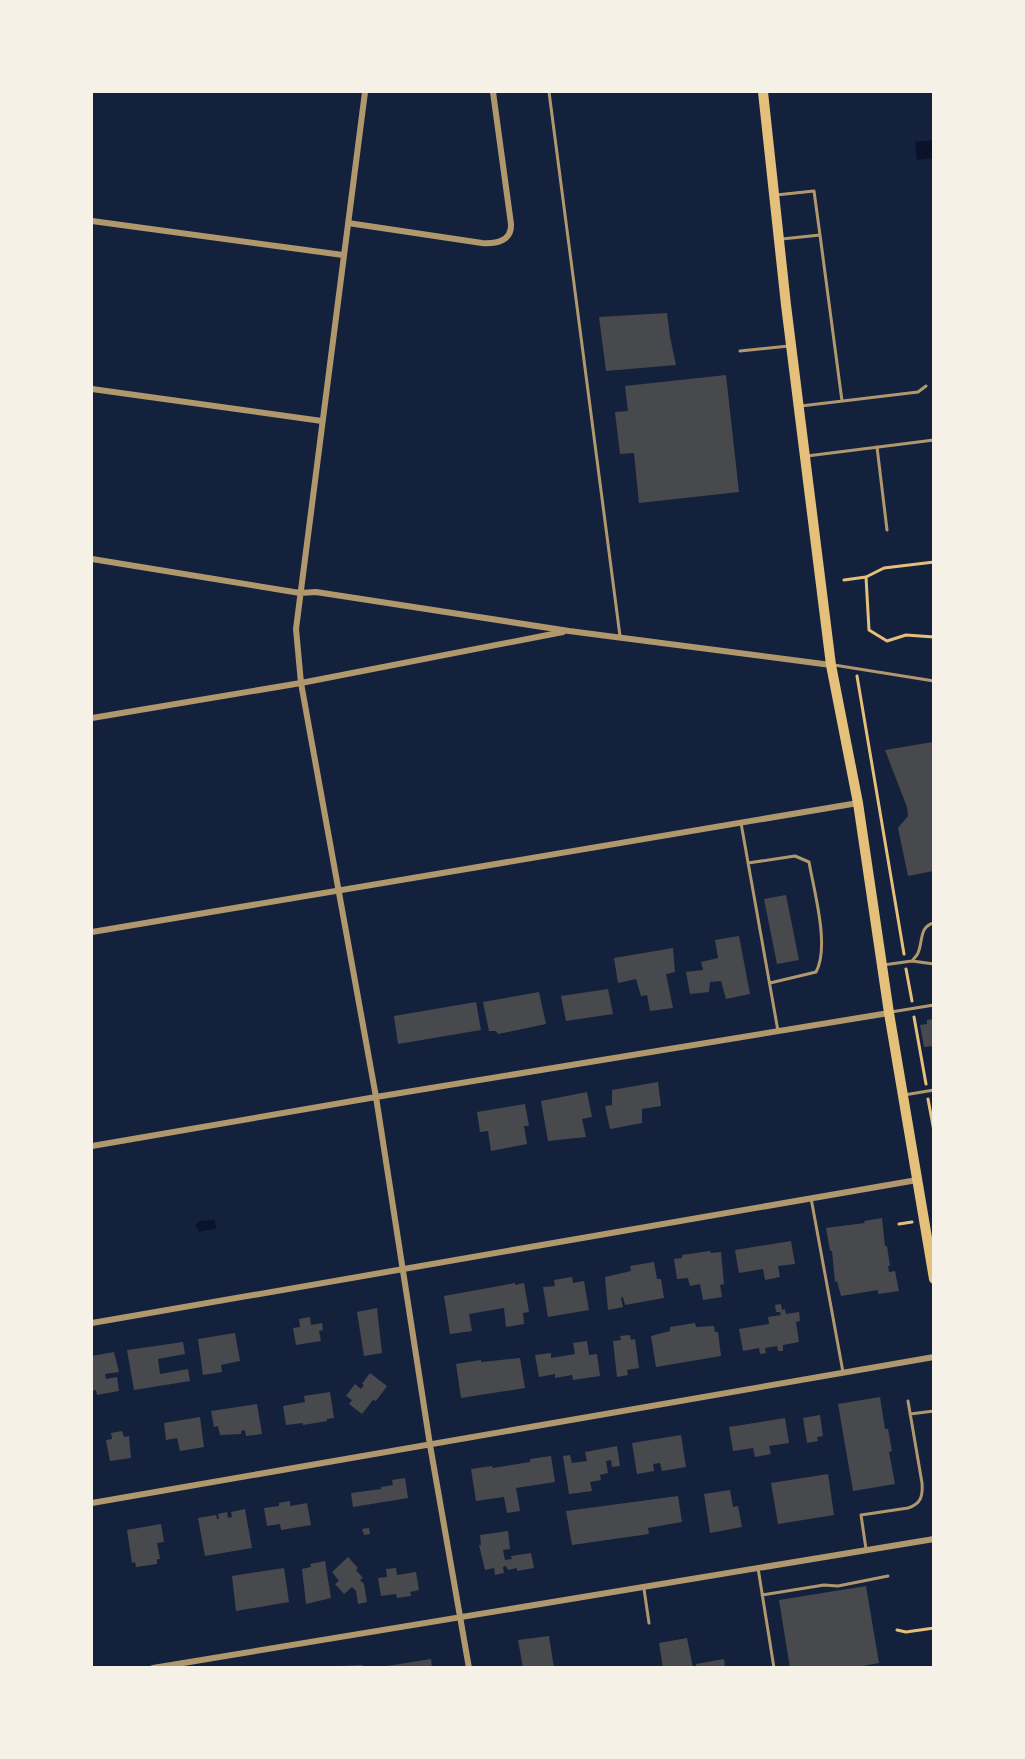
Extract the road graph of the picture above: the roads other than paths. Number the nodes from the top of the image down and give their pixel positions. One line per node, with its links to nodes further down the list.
1 (365, 92): 7 (street)
2 (493, 92): 7 (street)
3 (549, 92): 25 (lane)
4 (763, 92): 5 (main road)
5 (774, 195): 8 (lane); 9 (main road)
6 (92, 221): 10 (street)
7 (348, 223): 10 (street)
8 (820, 235): 9 (lane); 15 (lane)
9 (779, 239): 11 (main road)
10 (343, 255): 17 (street)
11 (791, 346): 12 (lane); 16 (main road)
12 (740, 351)
13 (926, 386): 15 (lane)
14 (92, 389): 17 (street)
15 (842, 401): 16 (lane)
16 (799, 406): 20 (main road)
17 (322, 420): 23 (street)
18 (933, 440): 19 (lane)
19 (877, 447): 20 (lane); 21 (lane)
20 (805, 456): 26 (main road)
21 (887, 530)
22 (92, 559): 23 (street)
23 (300, 593): 24 (street); 28 (street)
24 (569, 631): 25 (street); 28 (street)
25 (620, 638): 26 (street)
26 (831, 665): 27 (lane); 30 (main road)
27 (933, 681)
28 (302, 683): 29 (street); 33 (street)
29 (92, 718)
30 (858, 803): 31 (street); 38 (main road)
31 (741, 823): 32 (lane); 33 (street)
32 (748, 864): 39 (lane); 39 (lane)
33 (340, 889): 35 (street); 45 (street)
34 (933, 923): 36 (lane)
35 (92, 932)
36 (912, 961): 37 (lane); 38 (lane)
37 (933, 964)
38 (882, 965): 41 (main road)
39 (770, 982): 42 (lane)
40 (933, 1005): 41 (lane)
41 (889, 1013): 42 (street); 44 (main road)
42 (777, 1031): 45 (street)
43 (933, 1090): 44 (lane)
44 (903, 1095): 47 (main road)
45 (376, 1096): 46 (street); 49 (street)
46 (92, 1146)
47 (917, 1180): 48 (street); 50 (main road)
48 (811, 1198): 49 (street); 53 (lane)
49 (403, 1269): 51 (street); 57 (street)
50 (933, 1279)
51 (92, 1323)
52 (933, 1357): 53 (street)
53 (843, 1372): 57 (street)
54 (908, 1401): 56 (lane)
55 (933, 1411): 56 (lane)
56 (910, 1414): 60 (lane)
57 (430, 1445): 58 (street); 65 (street)
58 (92, 1503)
59 (933, 1539): 60 (street)
60 (866, 1551): 61 (street)
61 (758, 1568): 63 (street); 64 (lane)
62 (888, 1576): 64 (lane)
63 (643, 1587): 65 (street); 66 (lane)
64 (762, 1595): 69 (lane)
65 (460, 1617): 67 (street); 68 (street)
66 (649, 1623)
67 (153, 1668)
68 (469, 1668)
69 (774, 1668)

